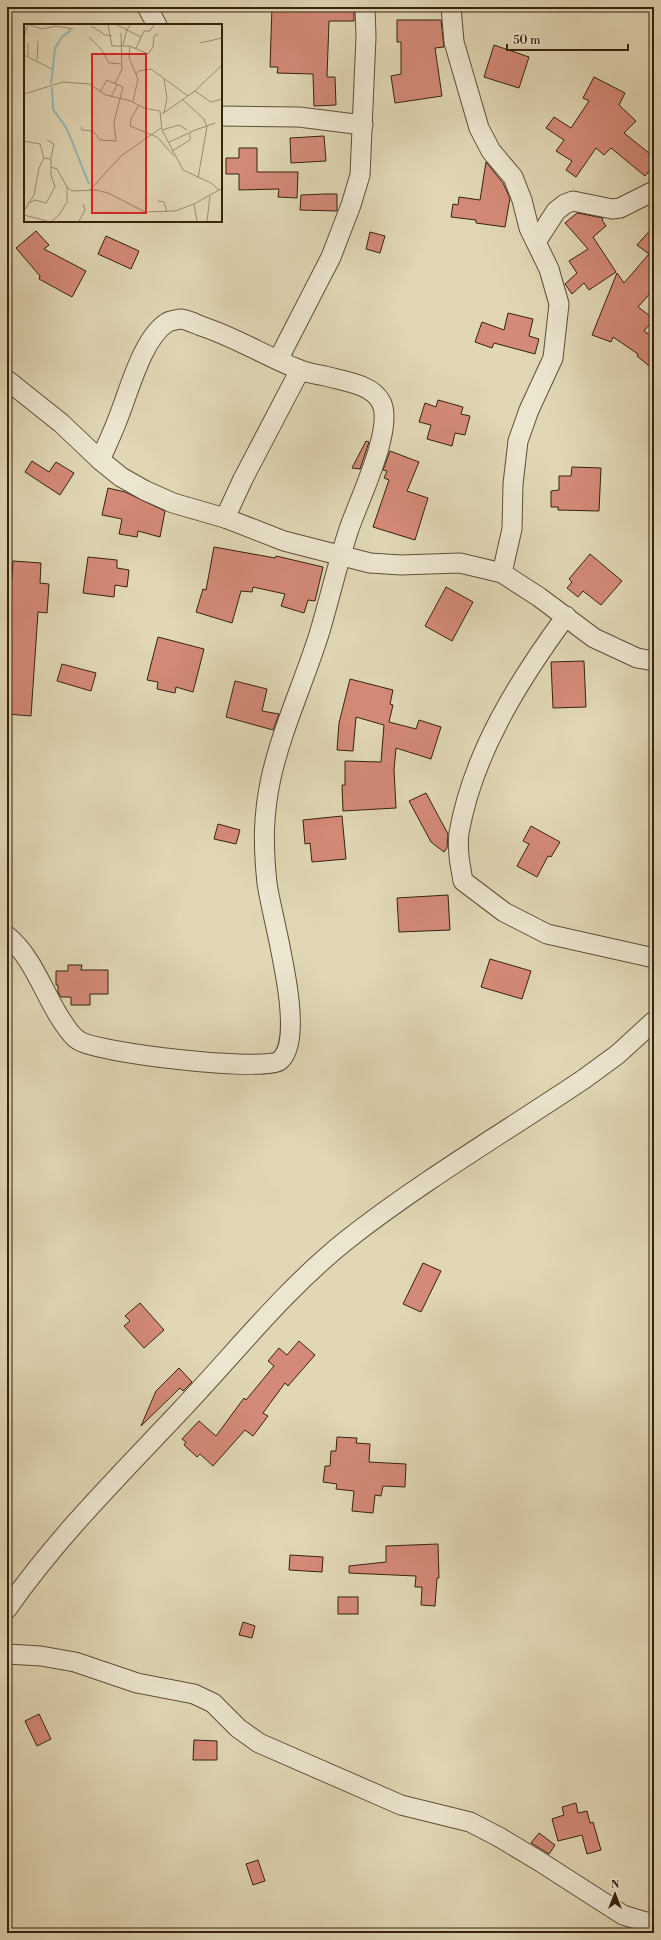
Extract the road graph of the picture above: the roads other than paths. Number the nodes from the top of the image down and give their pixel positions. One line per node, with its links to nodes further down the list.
1 (147, 7): 4 (street)
2 (365, 7): 6 (street)
3 (451, 7): 8 (street)
4 (156, 24)
5 (222, 116): 6 (street)
6 (364, 125): 9 (street)
7 (654, 191): 8 (street)
8 (536, 242): 15 (street)
9 (278, 360): 10 (street); 12 (street)
10 (300, 370): 13 (street); 14 (street)
11 (7, 380): 12 (street)
12 (100, 460): 13 (street)
13 (225, 518): 14 (street)
14 (341, 555): 15 (street); 18 (street)
15 (502, 573): 16 (street)
16 (566, 616): 17 (street); 19 (street)
17 (654, 661)
18 (7, 936)
19 (654, 958)
20 (654, 1020): 21 (street)
21 (7, 1609)
22 (7, 1654): 23 (street)
23 (654, 1922)

